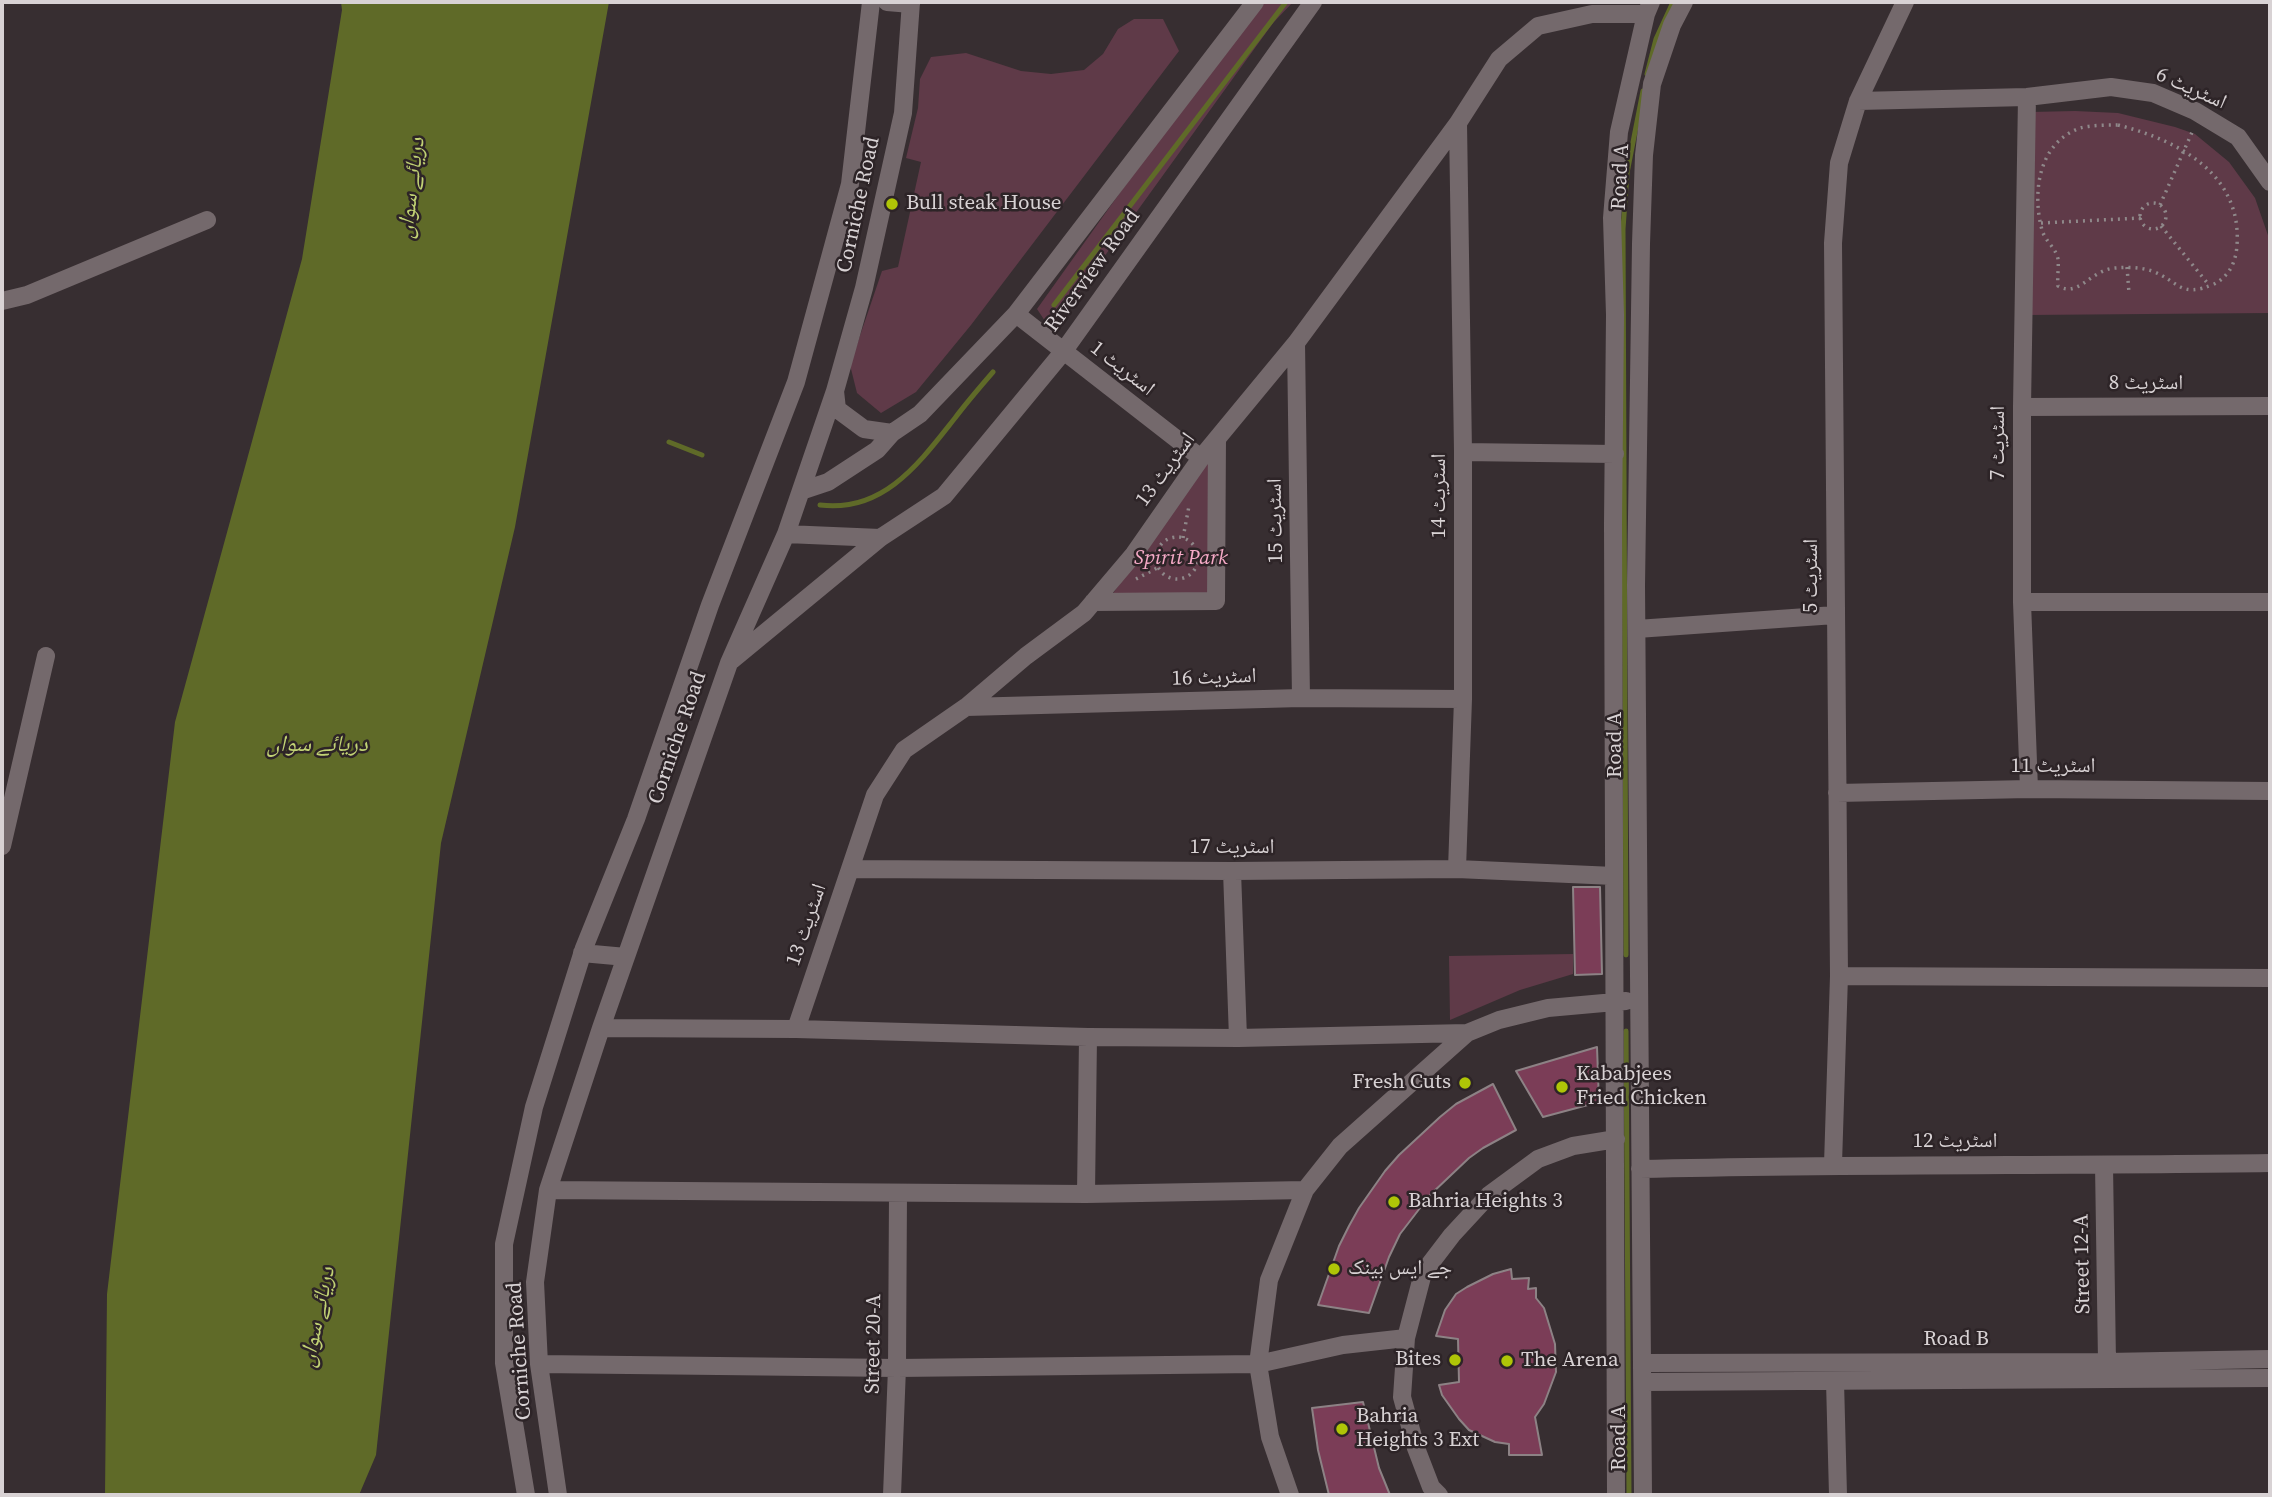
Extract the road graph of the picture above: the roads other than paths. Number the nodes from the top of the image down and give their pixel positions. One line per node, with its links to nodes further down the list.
1 (872, 2): 47 (street)
2 (887, 2): 7 (street)
3 (1255, 2): 15 (street, Riverview Road)
4 (1313, 2): 17 (street, Riverview Road)
5 (1684, 2): 33 (street, Road A)
6 (1905, 2): 10 (street, اسٹریٹ 5)
7 (911, 3): 18 (street, Corniche Road)
8 (1649, 8): 11 (street, اسٹریٹ 13); 24 (street, Road A)
9 (2027, 97): 10 (street, اسٹریٹ 6); 12 (street, اسٹریٹ 6); 20 (street, اسٹریٹ 7)
10 (1858, 100): 32 (street, اسٹریٹ 5)
11 (1458, 122): 16 (street, اسٹریٹ 13); 23 (street, اسٹریٹ 14)
12 (2270, 182)
13 (207, 220): 14 (street)
14 (2, 301)
15 (1016, 314): 17 (street, اسٹریٹ 1); 21 (street, Riverview Road)
16 (1297, 342): 22 (street, اسٹریٹ 13); 36 (street, اسٹریٹ 15)
17 (1063, 352): 25 (street, اسٹریٹ 1); 28 (street, Riverview Road)
18 (835, 391): 21 (street); 26 (street, Corniche Road)
19 (2270, 406): 20 (street, اسٹریٹ 8)
20 (2022, 407): 30 (street, اسٹریٹ 7)
21 (892, 433): 26 (street, Riverview Road)
22 (1217, 439): 25 (street, اسٹریٹ 13); 29 (street)
23 (1463, 452): 24 (street); 37 (street, اسٹریٹ 14)
24 (1615, 454): 46 (street, Road A)
25 (1201, 458): 29 (street, اسٹریٹ 13)
26 (801, 491): 27 (street, Corniche Road)
27 (786, 534): 28 (street); 35 (street, Corniche Road)
28 (880, 538): 35 (street, Riverview Road)
29 (1093, 602): 38 (street, اسٹریٹ 13)
30 (2022, 602): 31 (street); 39 (street, اسٹریٹ 7)
31 (2270, 602)
32 (1835, 615): 33 (street); 41 (street, اسٹریٹ 5)
33 (1637, 629): 51 (street, Road A)
34 (46, 656): 42 (street)
35 (729, 663): 48 (street, Corniche Road)
36 (1301, 698): 37 (street, اسٹریٹ 16); 38 (street, اسٹریٹ 16)
37 (1463, 699): 44 (street, اسٹریٹ 14)
38 (966, 707): 43 (street, اسٹریٹ 13)
39 (2029, 789): 40 (street, اسٹریٹ 11); 41 (street, اسٹریٹ 11)
40 (2270, 791)
41 (1837, 793): 49 (street, اسٹریٹ 5)
42 (2, 846)
43 (850, 869): 45 (street, اسٹریٹ 17); 54 (street, اسٹریٹ 13)
44 (1457, 869): 45 (street, اسٹریٹ 17); 46 (street, اسٹریٹ 17)
45 (1232, 871): 57 (street)
46 (1614, 876): 52 (street, Road A)
47 (582, 953): 48 (street); 77 (street)
48 (626, 957): 53 (street, Corniche Road)
49 (1839, 976): 50 (street); 60 (street, اسٹریٹ 5)
50 (2270, 978)
51 (1640, 998): 52 (street); 62 (street, Road A)
52 (1616, 1003): 55 (street); 58 (street, Road A)
53 (601, 1028): 54 (street); 63 (street, Corniche Road)
54 (796, 1029): 56 (street)
55 (1467, 1033): 57 (street); 64 (street)
56 (1088, 1037): 57 (street); 66 (street)
57 (1238, 1038)
58 (1616, 1139): 67 (street); 82 (street, Road A)
59 (2270, 1163): 61 (street, اسٹریٹ 12)
60 (1833, 1164): 61 (street, اسٹریٹ 12); 62 (street, اسٹریٹ 12)
61 (2104, 1165): 69 (street, Street 12-A)
62 (1640, 1169): 70 (street, Road A)
63 (548, 1190): 65 (street); 71 (street, Corniche Road)
64 (1305, 1190): 66 (street); 72 (street)
65 (898, 1194): 66 (street); 73 (street, Street 20-A)
66 (1086, 1194)
67 (1406, 1338): 72 (street); 81 (street)
68 (2270, 1359): 69 (street, Road B)
69 (2107, 1362): 70 (street, Road B)
70 (1643, 1363): 76 (street, Road A)
71 (539, 1364): 73 (street); 78 (street, Corniche Road)
72 (1258, 1364): 73 (street); 80 (street)
73 (897, 1368): 79 (street, Street 20-A)
74 (2270, 1378): 75 (street, Road B)
75 (1835, 1381): 76 (street, Road B); 84 (street)
76 (1643, 1382): 83 (street, Road A)
77 (526, 1495)
78 (558, 1495)
79 (892, 1495)
80 (1290, 1495)
81 (1439, 1495)
82 (1616, 1495)
83 (1643, 1495)
84 (1838, 1495)

